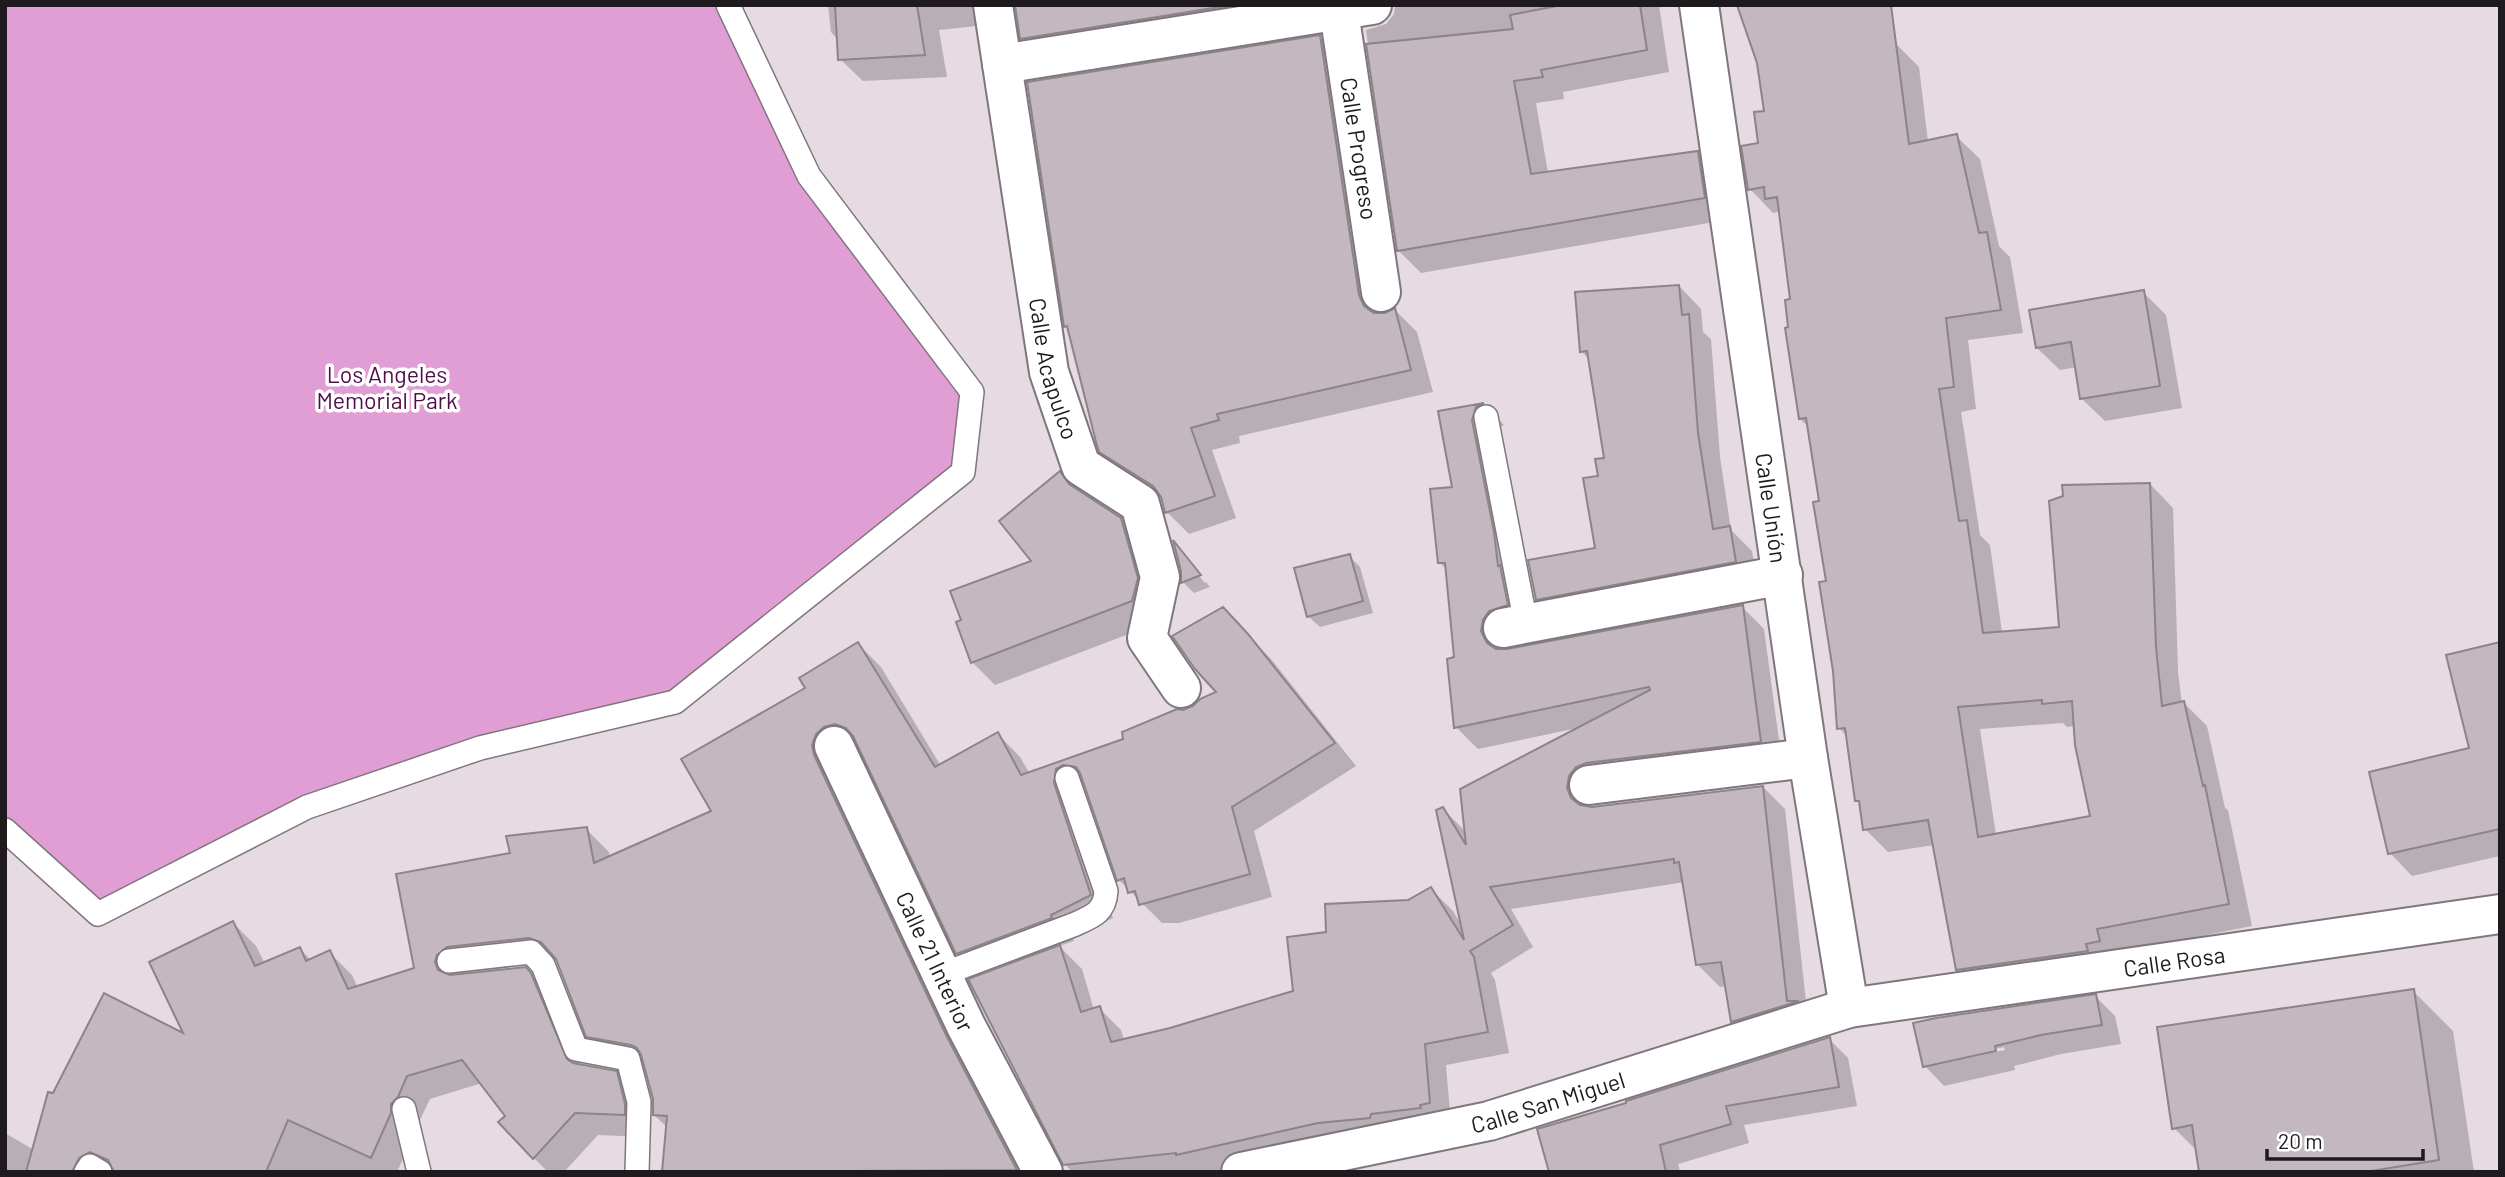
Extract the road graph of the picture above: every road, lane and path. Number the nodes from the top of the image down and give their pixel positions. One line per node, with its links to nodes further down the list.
1 (728, 5): 15 (lane)
2 (993, 5): 5 (street, Calle Acapulco)
3 (1699, 5): 8 (street, Calle Unión)
4 (1349, 7): 5 (street); 6 (street, Calle Progreso)
5 (1002, 64): 10 (street, Calle Acapulco)
6 (1381, 292)
7 (1486, 417): 9 (lane)
8 (1783, 575): 9 (street); 12 (street, Calle Unión)
9 (1514, 626)
10 (1181, 688)
11 (834, 746): 18 (street, Calle 21 Interior)
12 (1808, 758): 14 (street); 19 (street, Calle Unión)
13 (1067, 778): 18 (lane)
14 (1590, 785)
15 (5, 830)
16 (2500, 914): 19 (street, Calle Rosa)
17 (449, 961): 24 (lane)
18 (943, 974): 25 (street, Calle 21 Interior)
19 (1849, 1008): 26 (street, Calle San Miguel)
20 (404, 1109): 23 (lane)
21 (86, 1172): 22 (lane)
22 (100, 1172)
23 (419, 1172)
24 (638, 1172)
25 (1043, 1172)
26 (1241, 1172)

